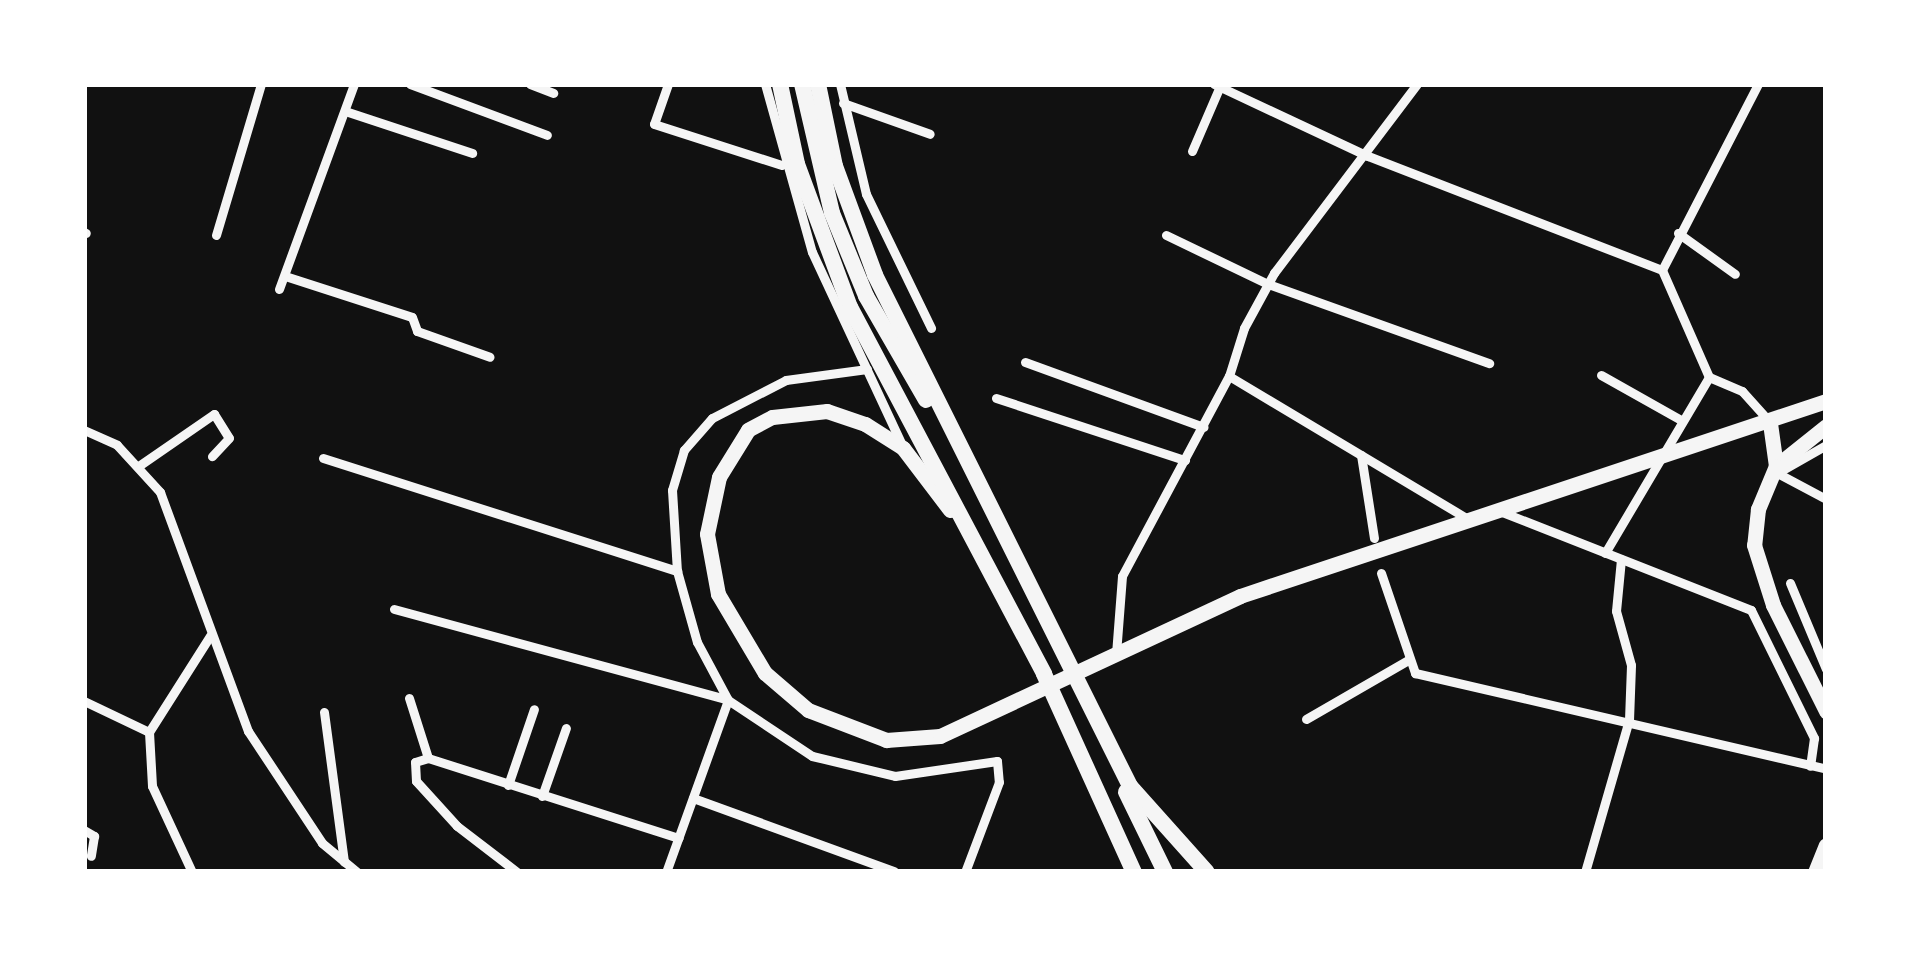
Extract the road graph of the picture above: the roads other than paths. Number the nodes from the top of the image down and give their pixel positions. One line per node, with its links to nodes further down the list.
1 (260, 84): 25 (street)
2 (354, 84): 17 (street)
3 (410, 84): 19 (street)
4 (530, 84): 15 (street)
5 (668, 84): 23 (street)
6 (765, 84): 23 (street)
7 (780, 84): 99 (highway)
8 (792, 84): 62 (highway)
9 (802, 84): 100 (highway)
10 (818, 84): 101 (highway)
11 (840, 84): 16 (street)
12 (1417, 84): 22 (street)
13 (1758, 84): 24 (street)
14 (1224, 87): 20 (street); 22 (street)
15 (553, 93)
16 (843, 103): 18 (street); 32 (street)
17 (345, 111): 21 (street); 29 (street)
18 (930, 134)
19 (547, 135)
20 (1192, 151)
21 (472, 153)
22 (1368, 155): 27 (street); 30 (street)
23 (782, 165): 36 (street)
24 (1678, 232): 27 (street); 28 (street)
25 (216, 235)
26 (1166, 235): 30 (street)
27 (1662, 270): 39 (street)
28 (1735, 274)
29 (285, 276): 31 (street); 33 (street)
30 (1268, 284): 35 (street); 38 (street)
31 (279, 289)
32 (931, 328)
33 (490, 357)
34 (1024, 362): 45 (street)
35 (1489, 363)
36 (867, 369): 48 (street); 63 (street)
37 (1601, 375): 42 (street)
38 (1229, 376): 45 (street); 49 (street)
39 (1708, 377): 42 (street); 43 (street)
40 (996, 398): 52 (street)
41 (1826, 401): 43 (main road)
42 (1679, 419): 53 (street)
43 (1771, 423): 53 (main road); 55 (main road)
44 (1826, 426): 55 (main road)
45 (1204, 427): 52 (street)
46 (84, 430): 54 (street)
47 (1826, 445): 55 (street)
48 (903, 448): 62 (main road); 68 (main road)
49 (1361, 455): 58 (street); 59 (street)
50 (212, 456): 54 (street)
51 (323, 458): 63 (street)
52 (1185, 460): 68 (street)
53 (1653, 460): 57 (main road); 60 (street)
54 (140, 465): 67 (street)
55 (1775, 472): 56 (street); 71 (main road)
56 (1826, 499)
57 (1496, 510): 58 (main road); 60 (street)
58 (1467, 519): 68 (main road)
59 (1374, 538)
60 (1604, 553): 61 (street)
61 (1621, 559): 79 (street); 83 (street)
62 (985, 560): 99 (highway)
63 (676, 571): 73 (street)
64 (1381, 573): 69 (street)
65 (1790, 583): 70 (street)
66 (394, 608): 73 (street)
67 (210, 636): 81 (street); 92 (street)
68 (1112, 659)
69 (1408, 660): 78 (street); 79 (street)
70 (1825, 663): 71 (street)
71 (1806, 669): 76 (main road)
72 (409, 698): 82 (street)
73 (728, 700): 87 (street); 98 (street)
74 (84, 701): 81 (street)
75 (534, 709): 85 (street)
76 (1826, 711)
77 (324, 712): 92 (street)
78 (1306, 719)
79 (1629, 720): 83 (street); 102 (street)
80 (566, 728): 86 (street)
81 (149, 732): 94 (street)
82 (428, 758): 85 (street); 96 (street)
83 (1810, 766): 84 (street)
84 (1826, 769)
85 (508, 785): 86 (street)
86 (542, 796): 89 (street)
87 (693, 798): 89 (street); 93 (street)
88 (84, 830): 91 (street)
89 (679, 838): 97 (street)
90 (1826, 845): 103 (main road)
91 (91, 856)
92 (344, 862): 95 (street)
93 (894, 871)
94 (192, 872)
95 (357, 872)
96 (518, 872)
97 (666, 872)
98 (965, 872)
99 (1135, 872)
100 (1165, 872)
101 (1207, 872)
102 (1586, 872)
103 (1815, 872)

